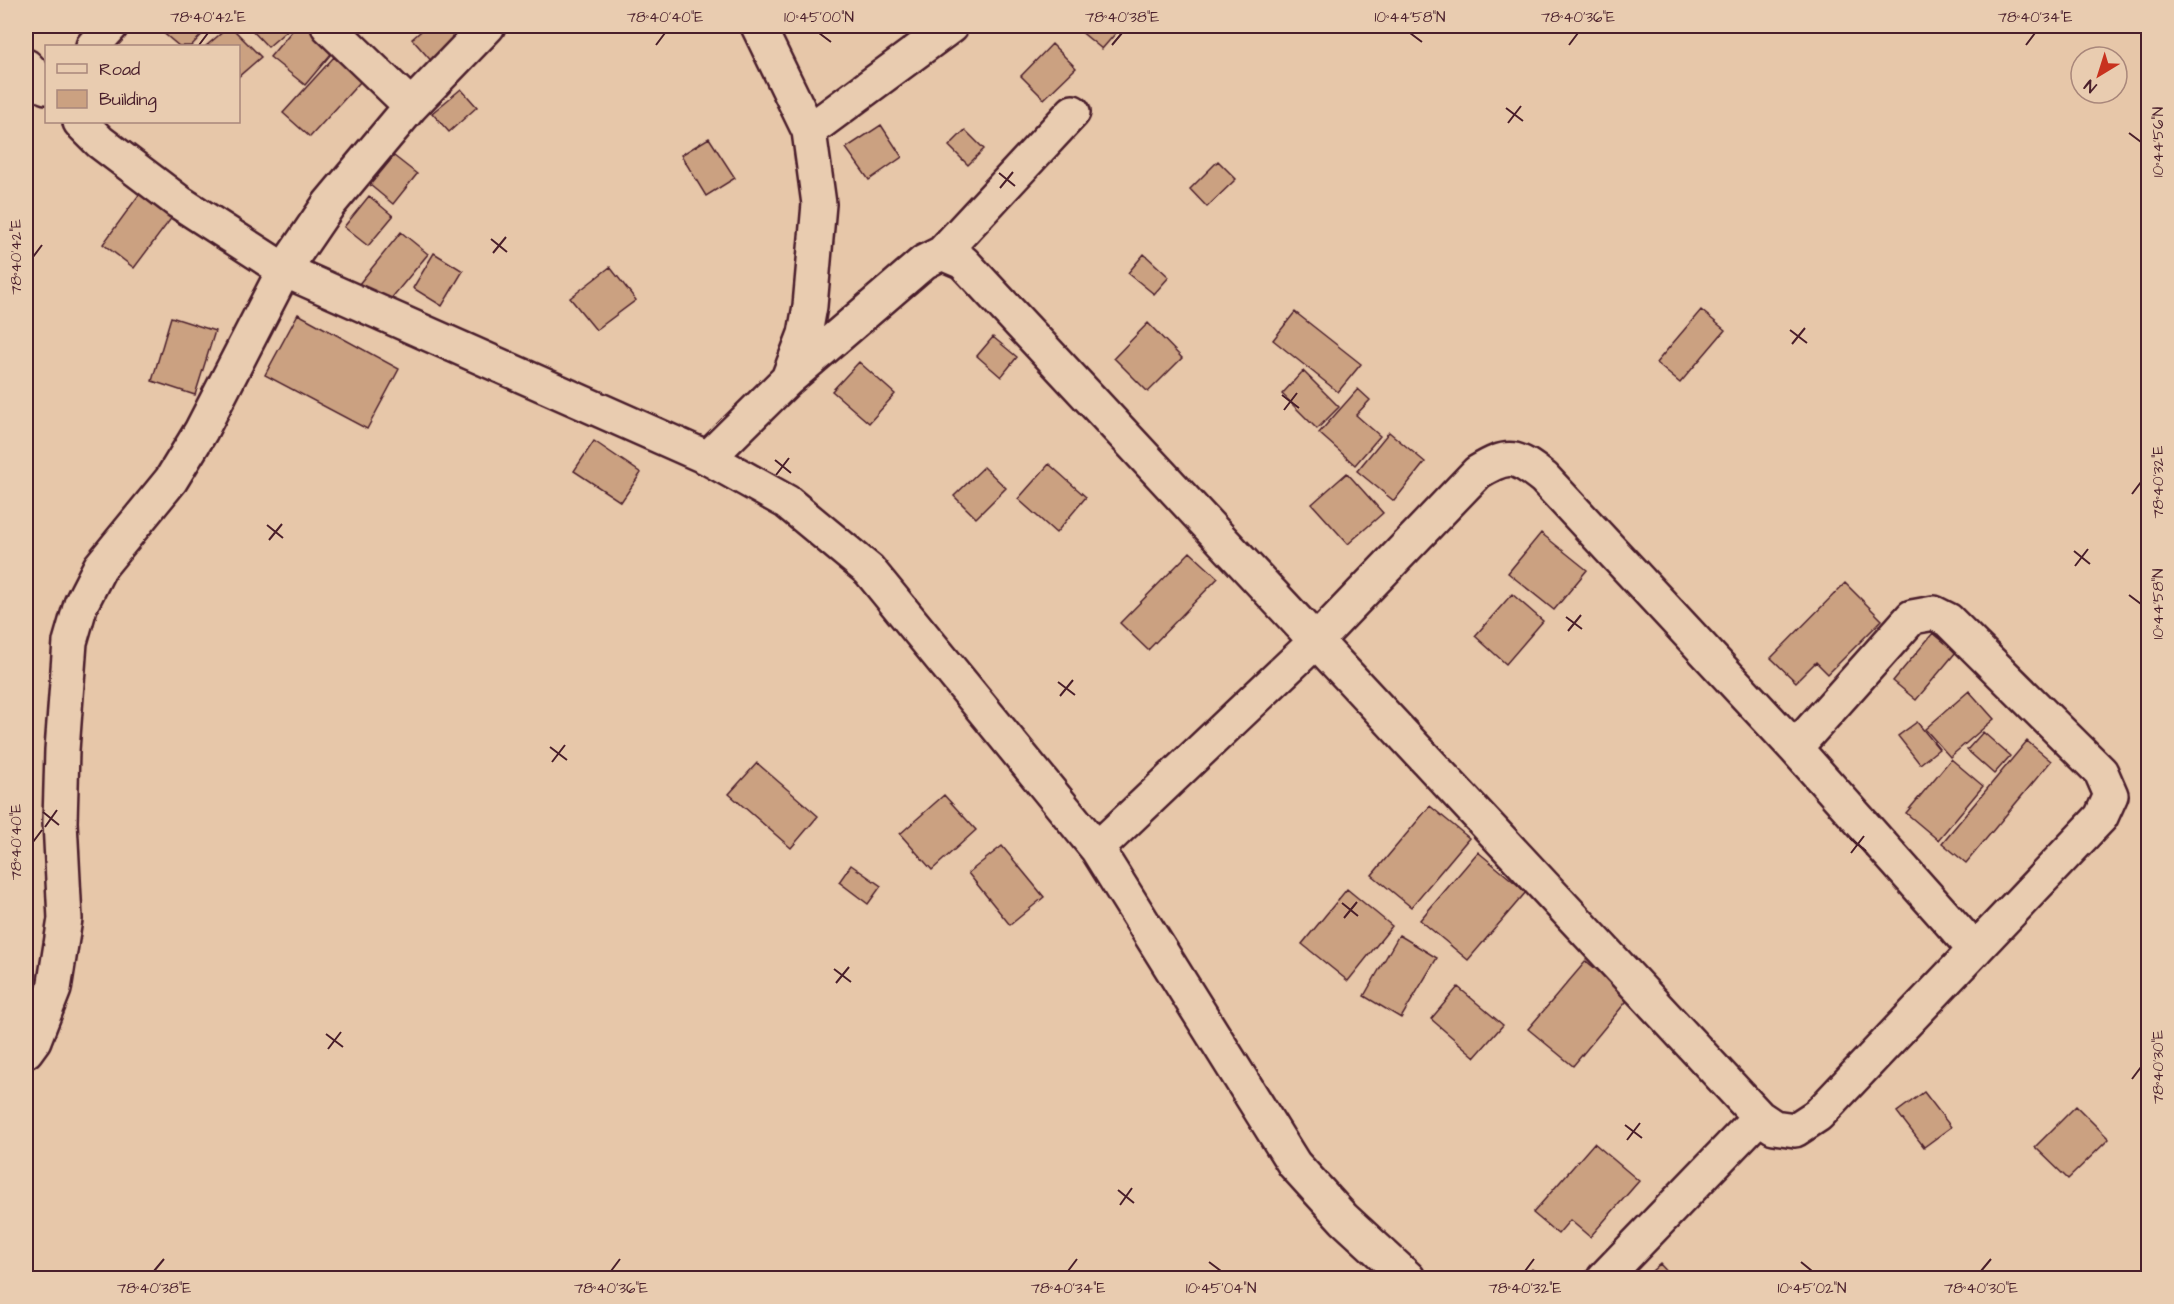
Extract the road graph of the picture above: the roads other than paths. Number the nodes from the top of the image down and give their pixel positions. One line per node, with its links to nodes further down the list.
1 (111, 26): 6 (street)
2 (328, 26): 9 (street)
3 (488, 26): 9 (street)
4 (758, 26): 12 (street)
5 (951, 26): 12 (street)
6 (94, 45)
7 (26, 66): 8 (street)
8 (45, 86)
9 (411, 106): 14 (street)
10 (1073, 112): 13 (street)
11 (81, 123): 14 (street)
12 (809, 131): 15 (street)
13 (942, 253): 15 (street); 17 (street)
14 (284, 270): 16 (street); 21 (street)
15 (787, 381): 16 (street)
16 (708, 458): 19 (street)
17 (1316, 641): 18 (street); 19 (street); 22 (street)
18 (1795, 748): 20 (street); 20 (street)
19 (1098, 849): 23 (street)
20 (1975, 950): 22 (street)
21 (26, 1051)
22 (1759, 1117): 24 (street)
23 (1408, 1278)
24 (1604, 1278)

